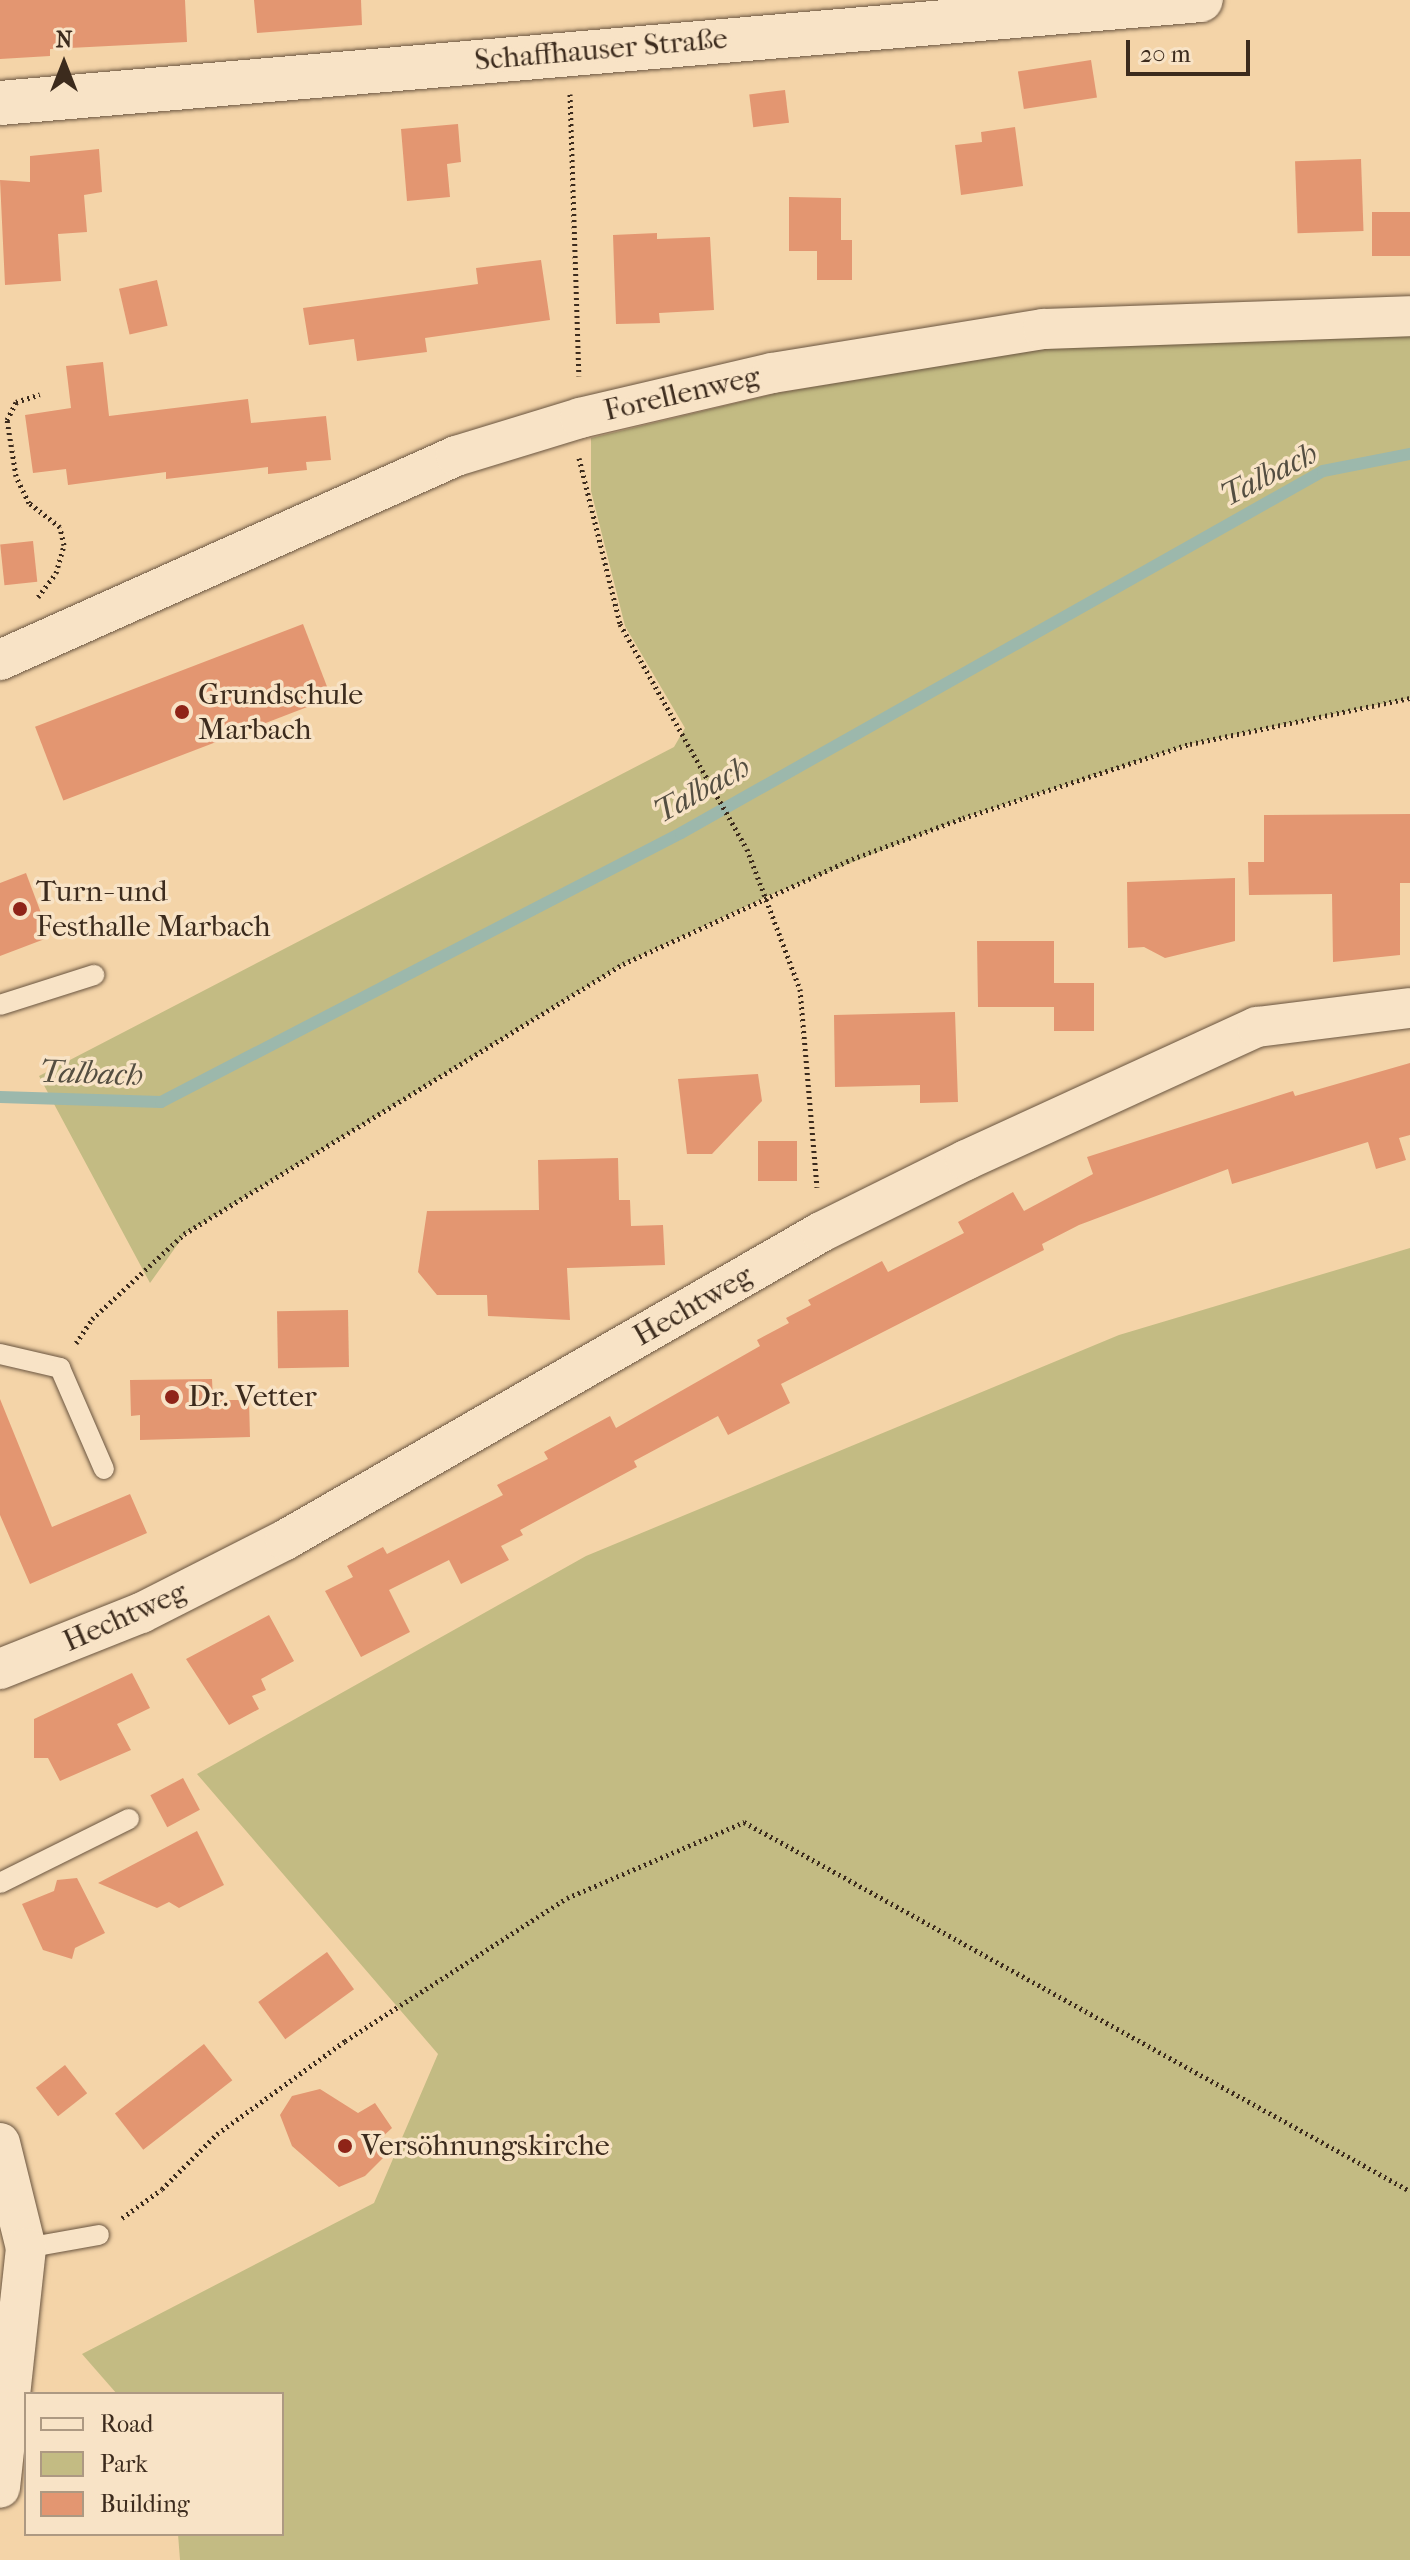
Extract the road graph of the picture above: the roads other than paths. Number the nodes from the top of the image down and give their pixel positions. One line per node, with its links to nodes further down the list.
1 (1201, 0): 2 (street, Schaffhauser Straße)
2 (0, 103)
3 (1410, 316): 4 (street, Forellenweg)
4 (0, 660)
5 (94, 975): 6 (lane)
6 (0, 1005)
7 (1410, 1008): 10 (street, Hechtweg)
8 (0, 1354): 9 (lane)
9 (104, 1469)
10 (0, 1669)
11 (129, 1819): 12 (lane)
12 (0, 1883)
13 (0, 2143): 15 (street)
14 (99, 2235): 15 (lane)
15 (26, 2248): 16 (street)
16 (0, 2488)

